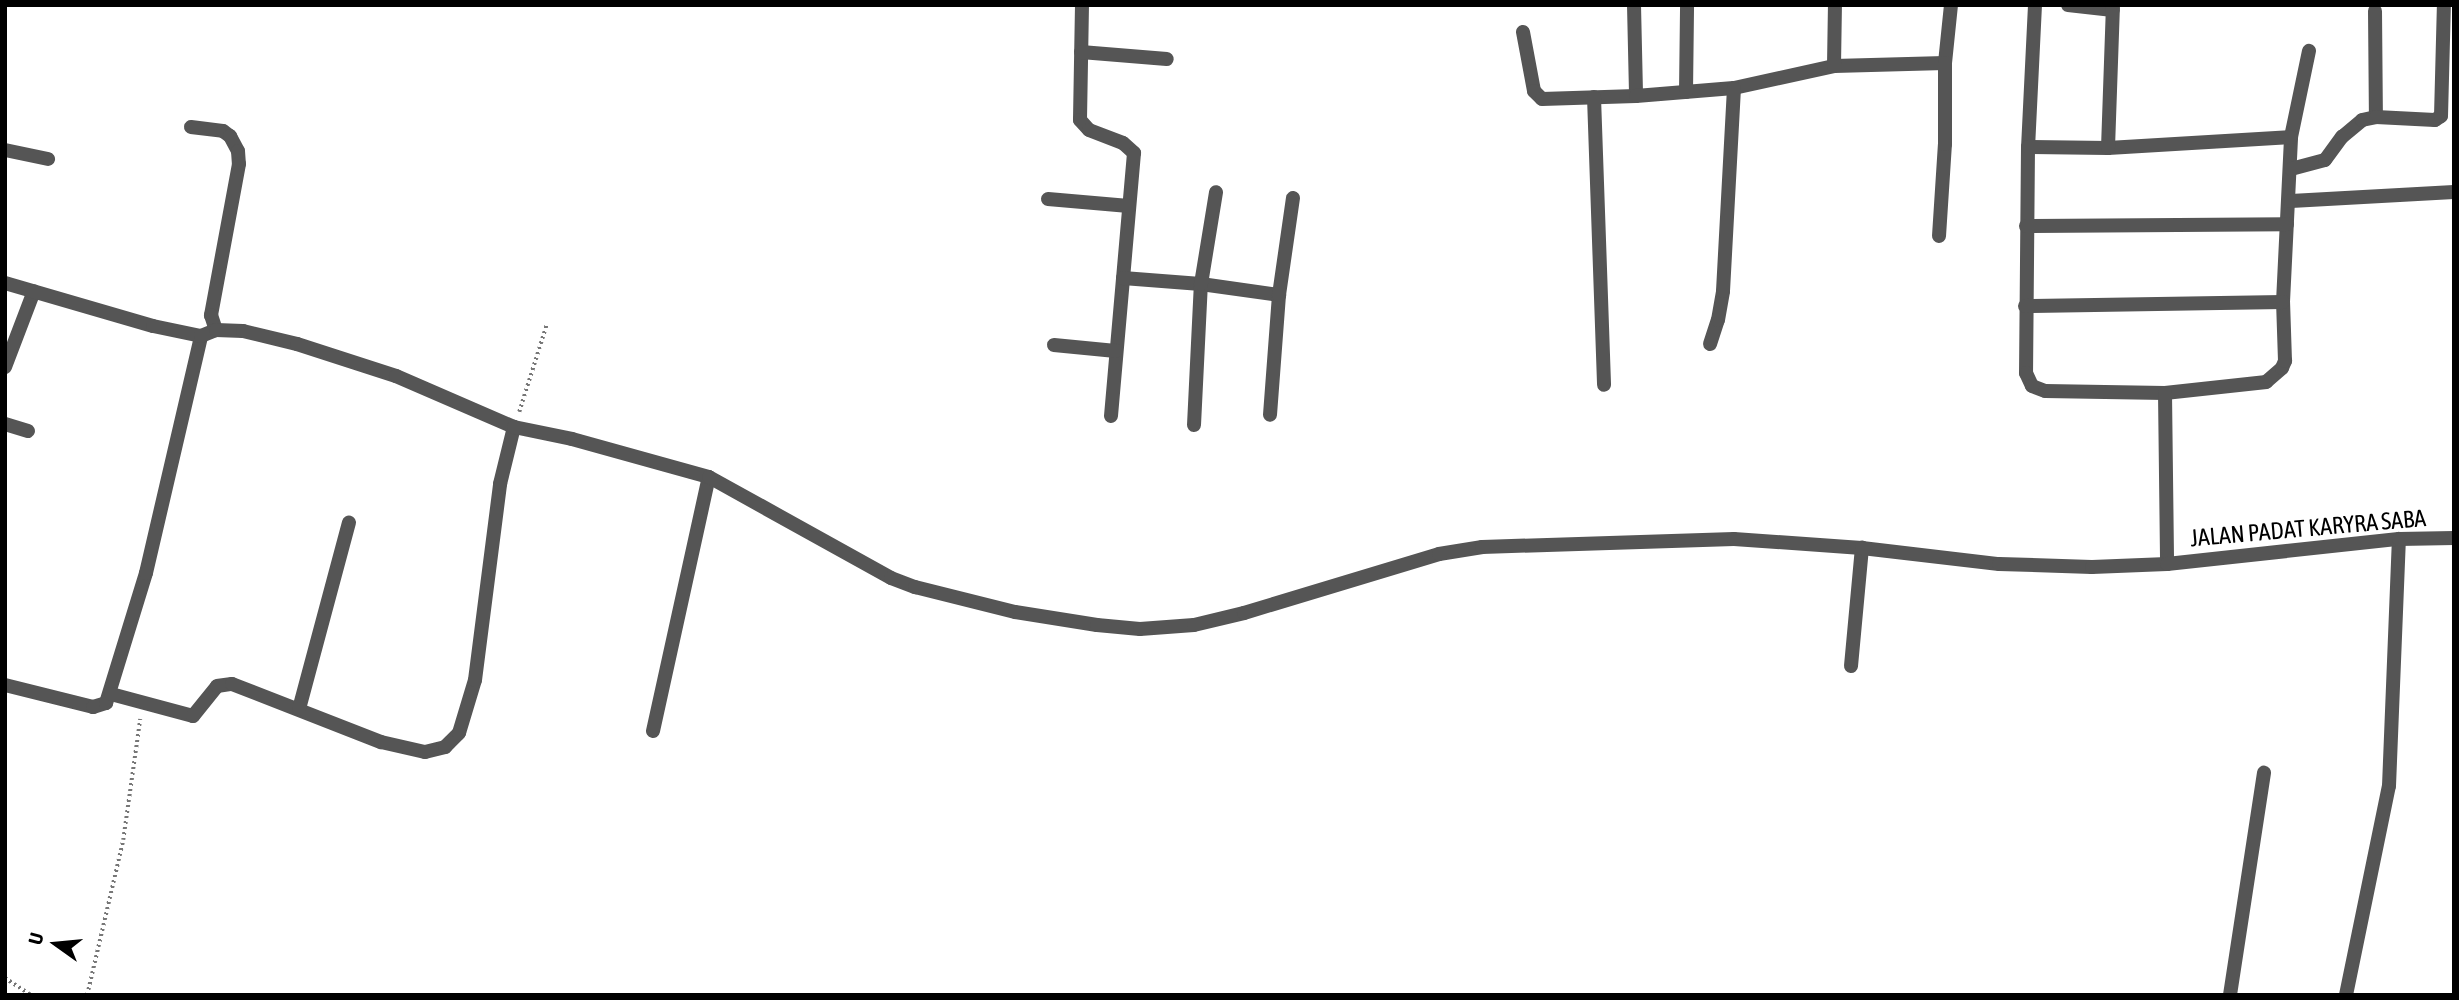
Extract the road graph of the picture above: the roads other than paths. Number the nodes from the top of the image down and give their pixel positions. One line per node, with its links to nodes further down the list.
1 (1082, 5): 13 (street)
2 (1634, 5): 19 (street)
3 (1687, 5): 18 (street)
4 (1835, 5): 16 (street)
5 (1951, 5): 15 (street)
6 (2035, 5): 24 (street)
7 (2068, 5): 9 (street)
8 (2444, 5): 21 (street)
9 (2113, 7): 25 (street)
10 (2375, 11): 21 (street)
11 (1523, 32): 20 (street)
12 (2309, 51): 23 (street)
13 (1081, 52): 14 (street); 34 (street)
14 (1167, 59)
15 (1945, 63): 16 (street); 37 (street)
16 (1834, 66): 17 (street)
17 (1734, 88): 18 (street); 47 (street)
18 (1686, 92): 19 (street)
19 (1636, 96): 20 (street)
20 (1594, 97): 51 (street)
21 (2376, 117): 28 (street)
22 (191, 127): 45 (street)
23 (2291, 137): 25 (street); 28 (street)
24 (2028, 147): 25 (street); 36 (street)
25 (2108, 148)
26 (5, 150): 27 (street)
27 (48, 159)
28 (2291, 170): 33 (street)
29 (1216, 192): 40 (street)
30 (2454, 192): 33 (street)
31 (1293, 198): 42 (street)
32 (1048, 199): 34 (street)
33 (2291, 201): 35 (street)
34 (1129, 206): 38 (street)
35 (2287, 224): 36 (street); 43 (street)
36 (2026, 226): 44 (street)
37 (1939, 236)
38 (1123, 278): 40 (street); 49 (street)
39 (5, 283): 41 (street)
40 (1201, 284): 42 (street); 56 (street)
41 (34, 291): 46 (street); 50 (street)
42 (1279, 295): 53 (street)
43 (2283, 302): 44 (street); 52 (street)
44 (2025, 306): 52 (street)
45 (216, 330): 46 (street); 57 (street, JALAN PADAT KARYRA SABA)
46 (201, 337): 67 (street)
47 (1710, 344)
48 (1054, 345): 49 (street)
49 (1116, 351): 54 (street)
50 (5, 367)
51 (1604, 385)
52 (2165, 393): 64 (street)
53 (1270, 415)
54 (1111, 416)
55 (5, 424): 58 (street)
56 (1194, 425)
57 (514, 427): 59 (street, JALAN PADAT KARYRA SABA); 68 (street)
58 (28, 431)
59 (709, 477): 63 (street, JALAN PADAT KARYRA SABA); 69 (street)
60 (349, 523): 68 (street)
61 (2454, 538): 62 (street, JALAN PADAT KARYRA SABA)
62 (2399, 539): 64 (street, JALAN PADAT KARYRA SABA); 72 (street)
63 (1861, 548): 64 (street, JALAN PADAT KARYRA SABA); 65 (street)
64 (2167, 564)
65 (1851, 666)
66 (5, 685): 67 (street)
67 (111, 694): 68 (street)
68 (299, 709)
69 (653, 731)
70 (2264, 773): 71 (street)
71 (2230, 995)
72 (2346, 995)

